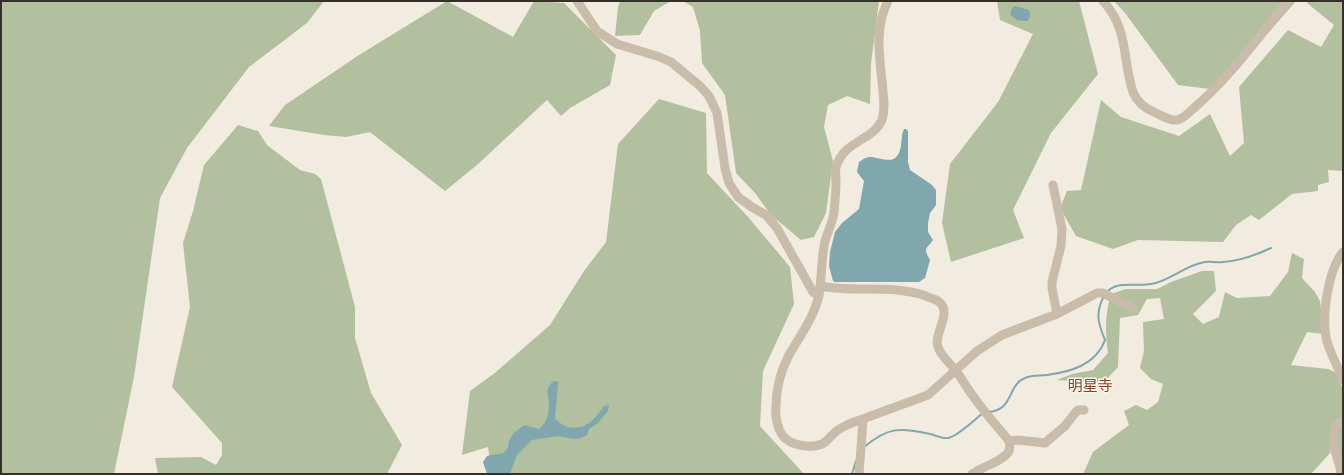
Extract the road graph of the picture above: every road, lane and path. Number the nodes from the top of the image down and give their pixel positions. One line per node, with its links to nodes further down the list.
1 (577, 1): 8 (street)
2 (888, 1): 7 (street)
3 (1103, 1): 4 (street)
4 (1288, 1)
5 (1053, 185): 10 (street)
6 (1343, 252): 12 (street)
7 (820, 286): 8 (street); 11 (street)
8 (819, 296): 14 (street)
9 (1134, 309): 10 (street)
10 (1057, 314): 11 (street)
11 (956, 371): 14 (street); 16 (street)
12 (1343, 380)
13 (1084, 410): 16 (street)
14 (863, 420): 17 (street)
15 (1343, 422): 19 (street)
16 (1010, 441): 18 (street)
17 (859, 474)
18 (972, 474)
19 (1340, 474)

